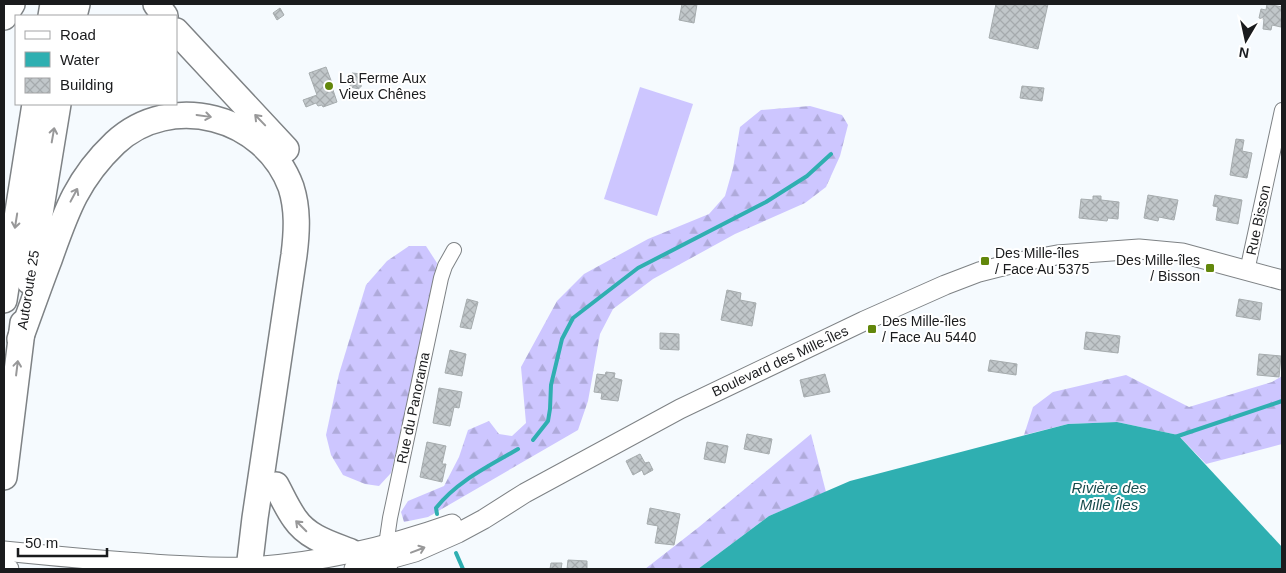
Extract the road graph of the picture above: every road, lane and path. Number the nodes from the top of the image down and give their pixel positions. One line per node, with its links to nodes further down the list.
1 (12, 4): 4 (highway)
2 (156, 4): 3 (highway)
3 (164, 15)
4 (4, 17)
5 (178, 32): 15 (highway, one-way to 5)
6 (35, 105): 12 (highway, Autoroute 25, one-way to 12)
7 (58, 105): 13 (highway, Autoroute 25, one-way to 7)
8 (1282, 110): 10 (street, Rue Bisson)
9 (454, 250): 17 (street, Rue du Panorama)
10 (1247, 271): 11 (street, Boulevard des Mille-Îles); 17 (street, Boulevard des Mille-Îles)
11 (1282, 280)
12 (4, 300)
13 (20, 338): 14 (highway, Autoroute 25, one-way to 13); 19 (highway, one-way to 19)
14 (4, 477)
15 (276, 484): 18 (highway, one-way to 15); 19 (highway)
16 (4, 551): 19 (street, Boulevard des Mille-Îles)
17 (388, 558): 18 (street, Boulevard des Mille-Îles)
18 (353, 561): 19 (street, Boulevard des Mille-Îles)
19 (256, 568)
20 (4, 569): 21 (street)
21 (9, 569)

